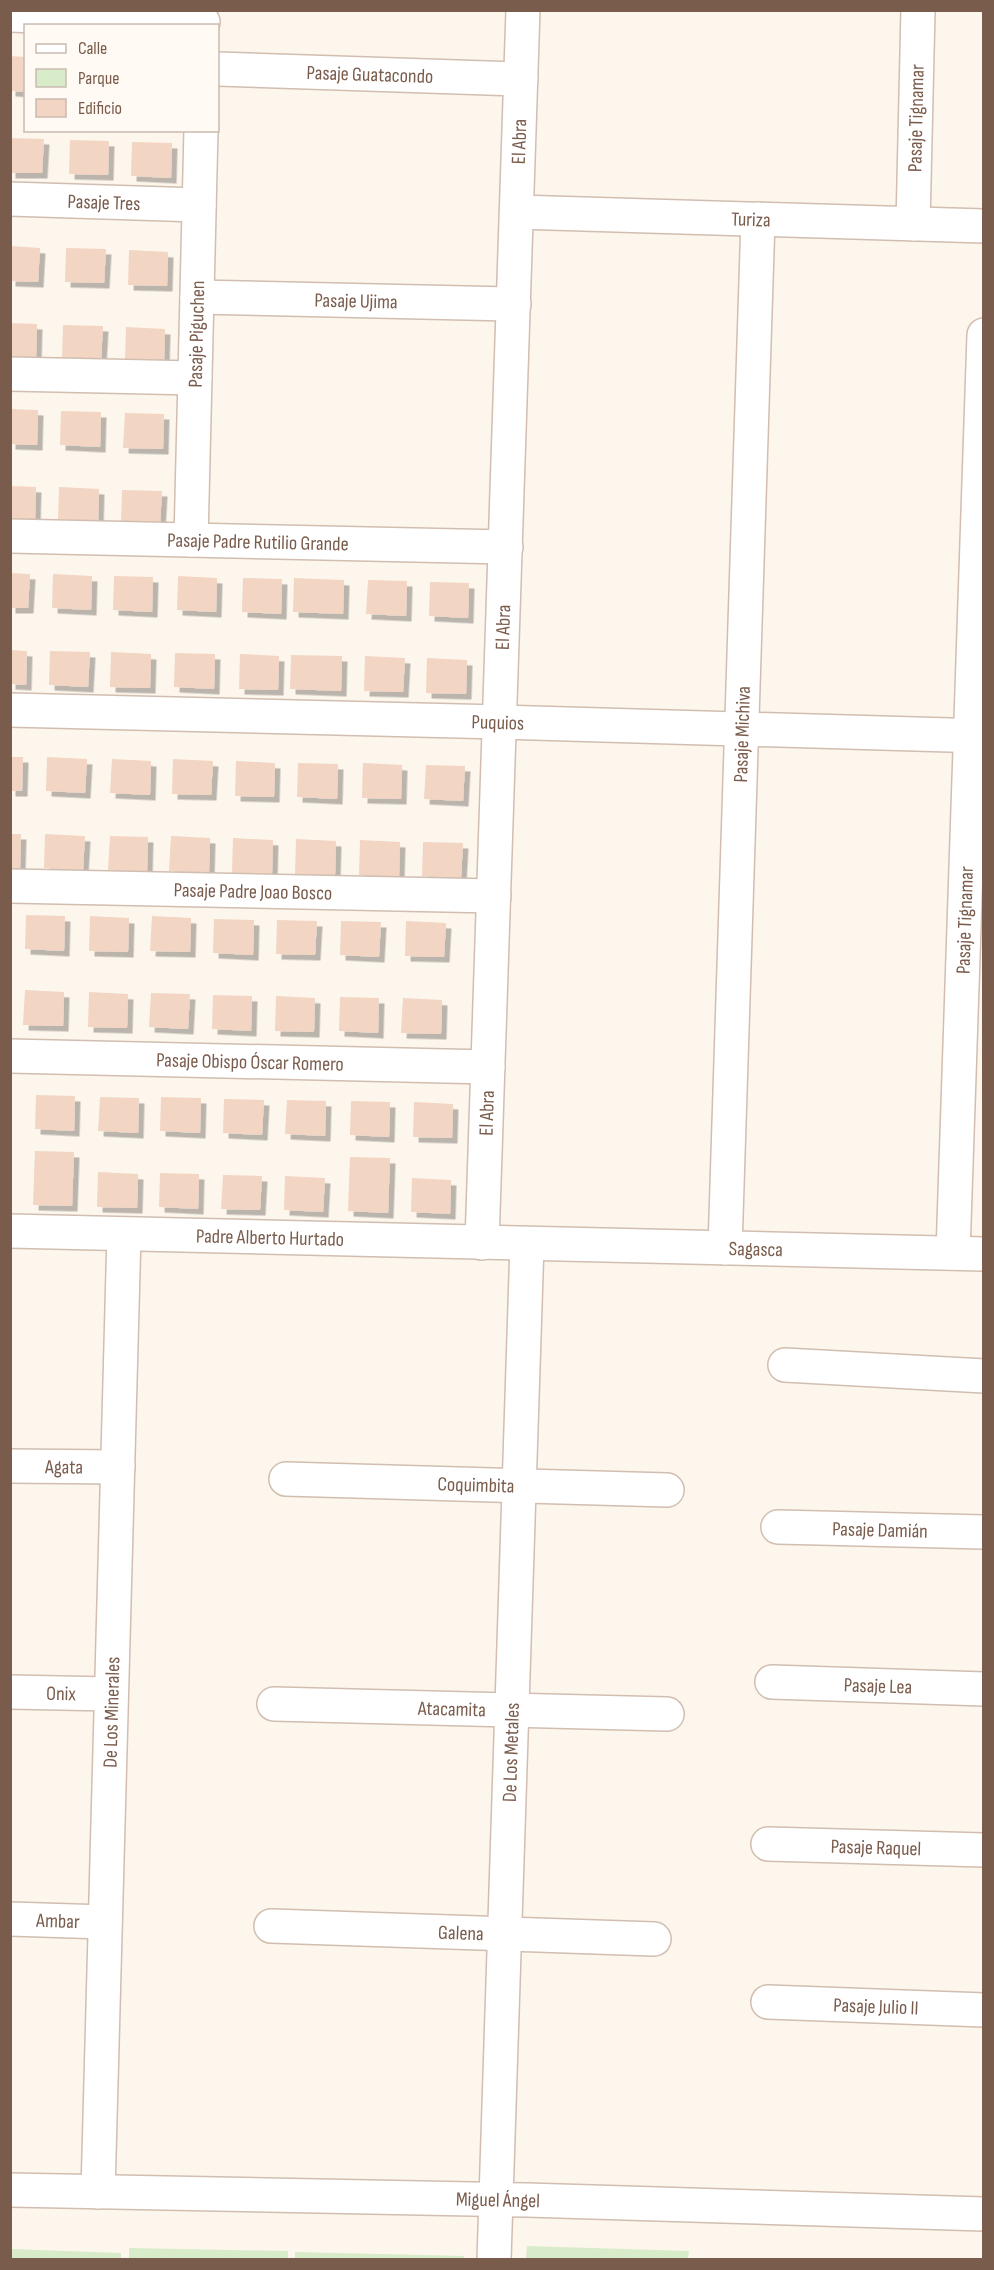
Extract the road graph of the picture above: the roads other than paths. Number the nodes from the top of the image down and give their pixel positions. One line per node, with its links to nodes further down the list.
1 (523, 10): 6 (street, El Abra)
2 (918, 10): 12 (street, Pasaje Tignamar)
3 (10, 15): 4 (street)
4 (204, 19)
5 (219, 69): 6 (street, Pasaje Guatacondo)
6 (521, 79): 10 (street, El Abra)
7 (201, 132): 9 (street, Pasaje Piguchen)
8 (10, 199): 9 (street, Pasaje Tres)
9 (199, 205): 14 (street, Pasaje Piguchen)
10 (517, 212): 11 (street, Turiza); 15 (street, El Abra)
11 (759, 219): 12 (street, Turiza); 24 (street, Pasaje Michiva)
12 (913, 224): 13 (street, Turiza)
13 (984, 226)
14 (197, 297): 15 (street, Pasaje Ujima); 18 (street, Pasaje Piguchen)
15 (514, 304): 21 (street, El Abra)
16 (984, 335): 25 (street, Pasaje Tignamar)
17 (10, 374): 18 (street)
18 (195, 378): 20 (street, Pasaje Piguchen)
19 (10, 536): 20 (street, Pasaje Padre Rutilio Grande)
20 (191, 540): 21 (street, Pasaje Padre Rutilio Grande)
21 (506, 548): 23 (street, El Abra)
22 (10, 710): 23 (street, Puquios)
23 (500, 722): 24 (street, Puquios); 27 (street, El Abra)
24 (742, 729): 25 (street, Puquios); 34 (street, Pasaje Michiva)
25 (977, 736): 35 (street, Pasaje Tignamar)
26 (10, 886): 27 (street, Pasaje Padre Joao Bosco)
27 (494, 896): 29 (street, El Abra)
28 (10, 1056): 29 (street, Pasaje Obispo Óscar Romero)
29 (488, 1068): 32 (street, El Abra)
30 (10, 1231): 31 (street, Padre Alberto Hurtado)
31 (124, 1234): 32 (street, Padre Alberto Hurtado); 39 (street, De Los Minerales)
32 (482, 1243): 33 (street, Padre Alberto Hurtado)
33 (528, 1244): 34 (street, Sagasca); 41 (street, De Los Metales)
34 (724, 1248): 35 (street, Sagasca)
35 (968, 1253)
36 (784, 1365): 37 (street)
37 (984, 1376)
38 (10, 1466): 39 (street, Agata)
39 (118, 1467): 48 (street, De Los Minerales)
40 (286, 1479): 41 (street, Coquimbita)
41 (519, 1486): 42 (street, Coquimbita); 50 (street, De Los Metales)
42 (667, 1490)
43 (778, 1527): 44 (street, Pasaje Damián)
44 (984, 1532)
45 (772, 1682): 46 (street, Pasaje Lea)
46 (984, 1689)
47 (10, 1692): 48 (street, Onix)
48 (111, 1694): 55 (street, De Los Minerales)
49 (274, 1704): 50 (street, Atacamita)
50 (512, 1710): 51 (street, Atacamita); 57 (street, De Los Metales)
51 (667, 1714)
52 (768, 1844): 53 (street, Pasaje Raquel)
53 (984, 1850)
54 (10, 1918): 55 (street, Ambar)
55 (105, 1922): 62 (street, De Los Minerales)
56 (271, 1926): 57 (street, Galena)
57 (505, 1934): 58 (street, Galena); 63 (street, De Los Metales)
58 (654, 1939)
59 (768, 2002): 60 (street, Pasaje Julio II)
60 (984, 2010)
61 (10, 2190): 62 (street, Miguel Ángel)
62 (98, 2192): 63 (street, Miguel Ángel)
63 (496, 2200): 64 (street, Miguel Ángel); 65 (street, De Los Metales)
64 (984, 2214)
65 (494, 2259)

